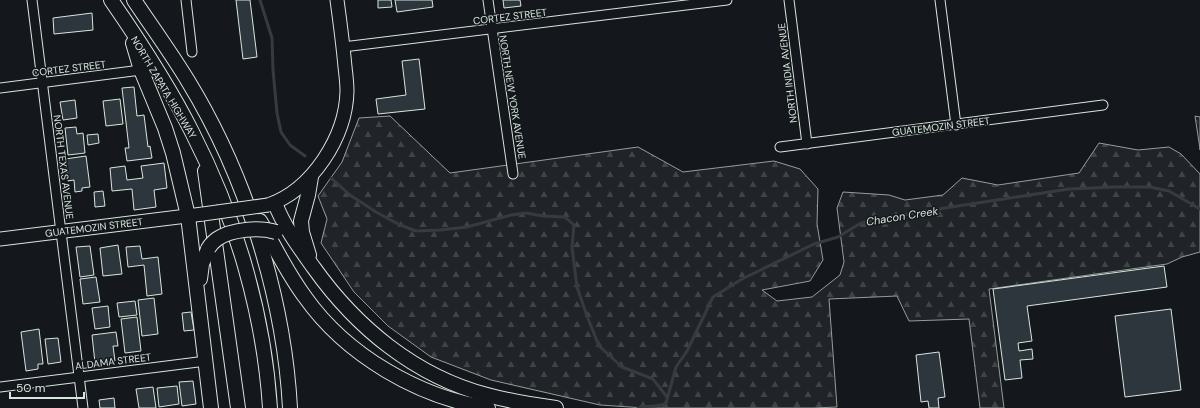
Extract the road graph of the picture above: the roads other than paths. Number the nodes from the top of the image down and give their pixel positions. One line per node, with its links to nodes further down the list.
1 (32, 0): 15 (street, NORTH TEXAS AVENUE)
2 (111, 0): 10 (main road, NORTH ZAPATA HIGHWAY)
3 (134, 0): 24 (main road, NORTH ZAPATA HIGHWAY)
4 (186, 0): 13 (street)
5 (337, 0): 12 (main road)
6 (488, 0): 11 (street, NORTH NEW YORK AVENUE)
7 (727, 0): 11 (street, CORTEZ STREET)
8 (789, 0): 19 (street, NORTH INDIA AVENUE)
9 (940, 0): 18 (street)
10 (128, 26): 14 (main road); 21 (main road, NORTH ZAPATA HIGHWAY)
11 (492, 29): 12 (street, CORTEZ STREET); 22 (street, NORTH NEW YORK AVENUE)
12 (343, 47): 23 (main road)
13 (192, 52)
14 (141, 70): 15 (street, CORTEZ STREET); 26 (main road)
15 (42, 83): 16 (street, CORTEZ STREET); 27 (street, NORTH TEXAS AVENUE)
16 (0, 88)
17 (1102, 105): 18 (street, GUATEMOZIN STREET)
18 (956, 125): 19 (street, GUATEMOZIN STREET)
19 (807, 144): 20 (street, GUATEMOZIN STREET)
20 (780, 147)
21 (203, 155): 36 (main road); 37 (main road, NORTH ZAPATA HIGHWAY)
22 (513, 174)
23 (311, 176): 25 (main road); 29 (main road)
24 (242, 190): 38 (main road, NORTH ZAPATA HIGHWAY); 39 (main road)
25 (271, 204): 26 (main road, GUATEMOZIN STREET, bridge); 29 (main road)
26 (188, 216): 27 (main road, GUATEMOZIN STREET); 30 (main road)
27 (61, 232): 28 (main road, GUATEMOZIN STREET); 32 (street, NORTH TEXAS AVENUE)
28 (0, 239)
29 (312, 265): 30 (main road, bridge); 40 (main road)
30 (198, 292): 31 (main road)
31 (206, 361): 32 (street, ALDAMA STREET); 35 (main road)
32 (79, 377): 33 (street, ALDAMA STREET); 34 (street, NORTH TEXAS AVENUE)
33 (0, 387)
34 (83, 408)
35 (211, 408)
36 (238, 408)
37 (270, 408)
38 (290, 408)
39 (488, 408)
40 (556, 408)

